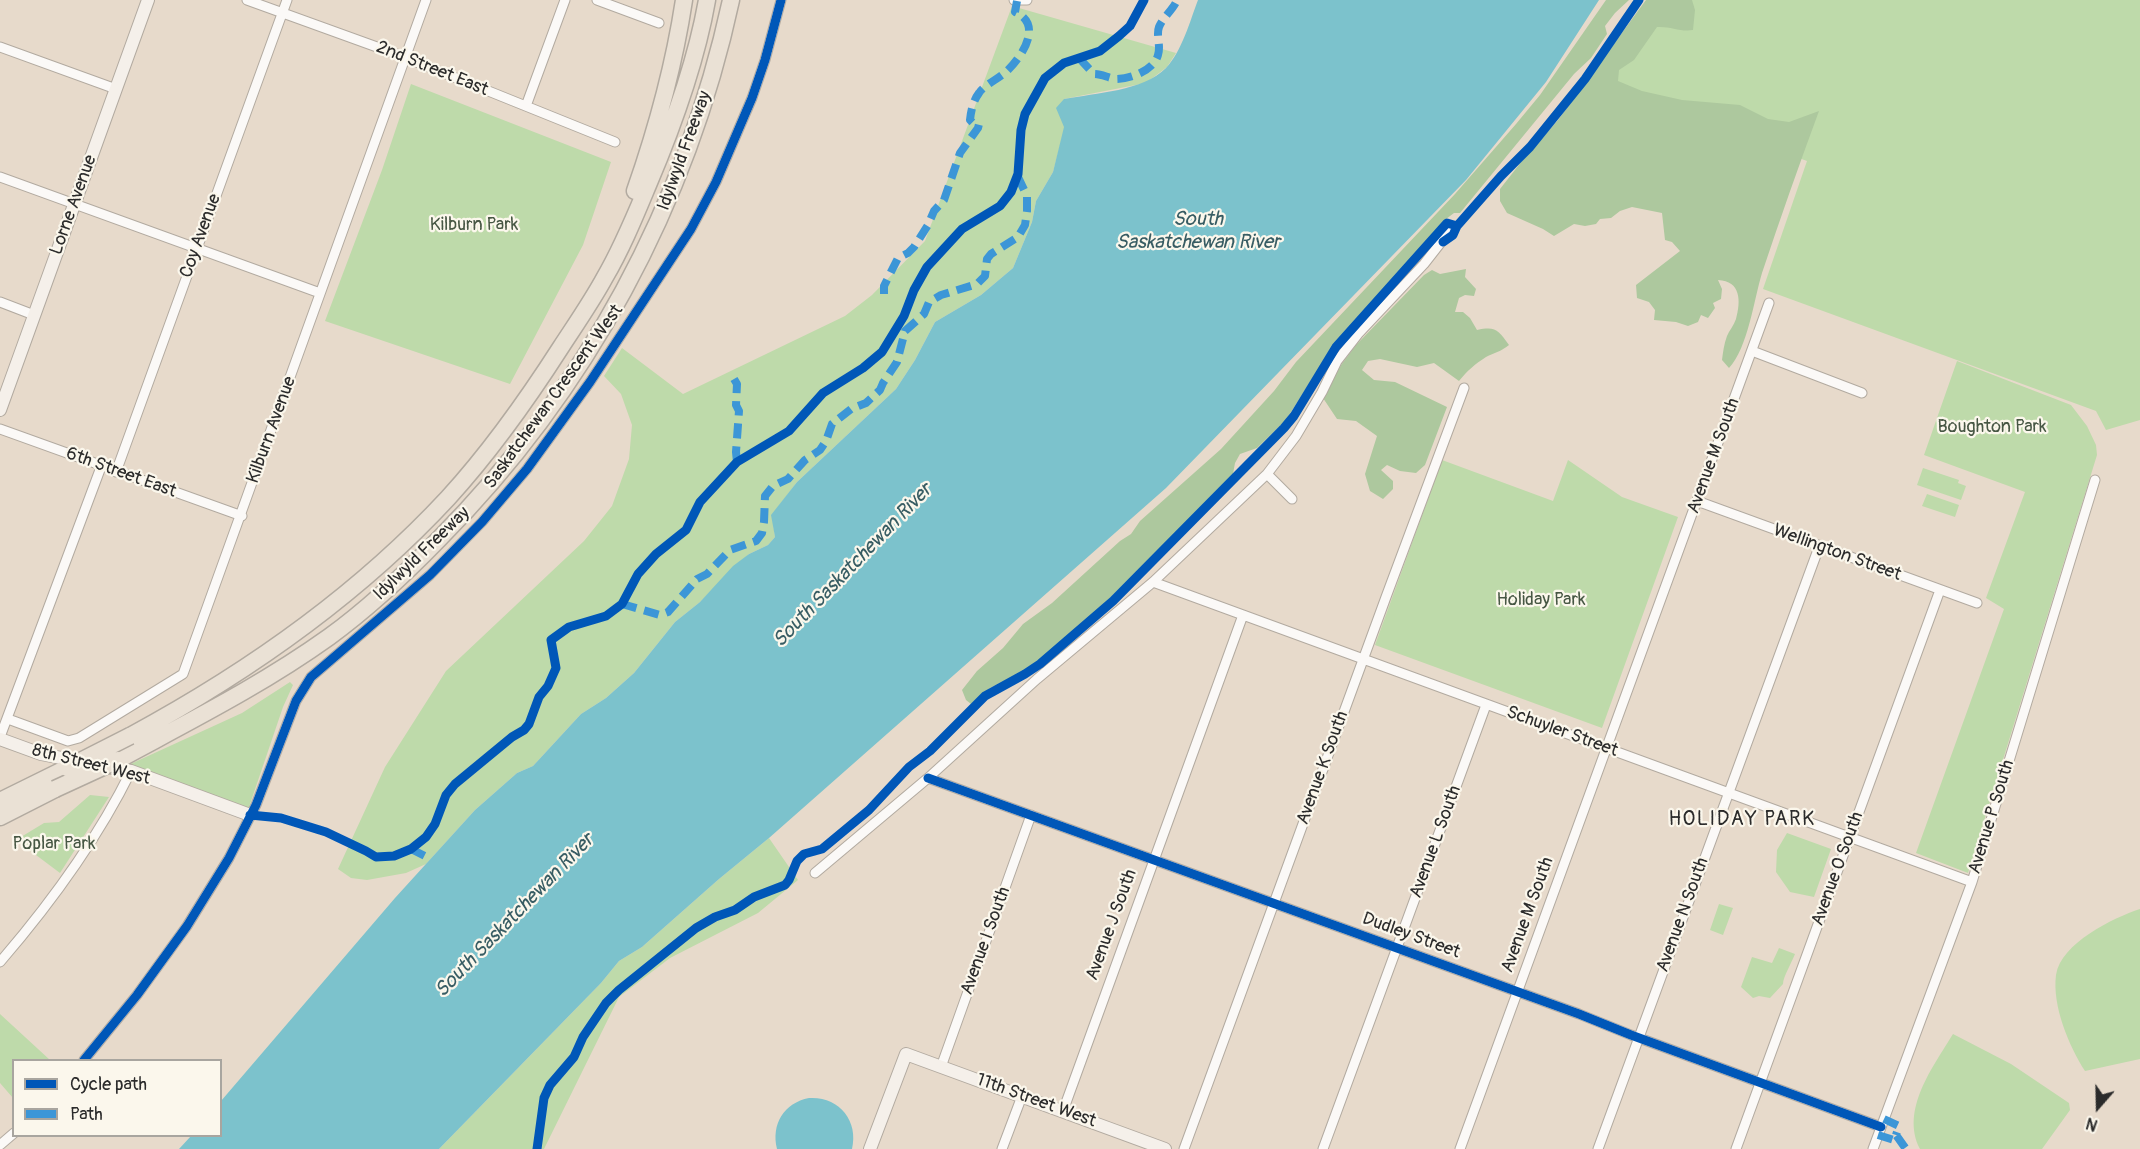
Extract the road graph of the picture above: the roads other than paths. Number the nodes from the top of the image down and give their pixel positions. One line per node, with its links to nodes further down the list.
1 (148, 0): 17 (street, Lorne Avenue)
2 (246, 0): 13 (street, 2nd Street East)
3 (287, 0): 13 (street, Coy Avenue)
4 (426, 0): 16 (street, Kilburn Avenue)
5 (565, 0): 18 (street)
6 (597, 0): 14 (street)
7 (684, 0): 29 (highway)
8 (707, 0): 29 (highway, Idylwyld Freeway)
9 (731, 0): 51 (highway, Idylwyld Freeway)
10 (781, 0): 55 (street, Saskatchewan Crescent West)
11 (1014, 0): 12 (street)
12 (1027, 0)
13 (282, 13): 16 (street, 2nd Street East); 23 (street, Coy Avenue)
14 (659, 23)
15 (0, 46): 17 (street)
16 (405, 58): 18 (street, 2nd Street East); 24 (street, Kilburn Avenue)
17 (116, 89): 21 (street, Lorne Avenue)
18 (526, 106): 19 (street, 2nd Street East)
19 (615, 142)
20 (0, 177): 21 (street)
21 (75, 204): 23 (street); 27 (street, Lorne Avenue)
22 (1449, 232): 36 (street)
23 (197, 248): 24 (street); 35 (street, Coy Avenue)
24 (320, 293): 40 (street, Kilburn Avenue)
25 (0, 302): 27 (street)
26 (1769, 303): 28 (street, Avenue M South)
27 (34, 315): 32 (street, Lorne Avenue)
28 (1752, 351): 31 (street); 39 (street, Avenue M South)
29 (538, 382): 54 (highway, Idylwyld Freeway, bridge)
30 (1464, 388): 46 (street, Avenue K South)
31 (1862, 393)
32 (0, 410)
33 (0, 429): 34 (street, 6th Street East)
34 (101, 467): 35 (street, 6th Street East); 48 (street)
35 (116, 472): 40 (street, 6th Street East)
36 (1267, 474): 38 (street); 42 (street)
37 (2095, 480): 61 (street, Avenue P South)
38 (1292, 499)
39 (1697, 501): 41 (street, Wellington Street); 50 (street, Avenue M South)
40 (242, 516): 48 (street, Kilburn Avenue)
41 (1819, 547): 43 (street, Wellington Street); 53 (street, Avenue N South)
42 (1153, 582): 45 (street, Schuyler Street); 52 (street)
43 (1940, 590): 44 (street, Wellington Street); 58 (street, Avenue O South)
44 (1977, 603)
45 (1243, 615): 46 (street, Schuyler Street); 59 (street, Avenue J South)
46 (1364, 659): 47 (street, Schuyler Street); 62 (street, Avenue K South)
47 (1486, 705): 50 (street, Schuyler Street); 63 (street, Avenue L South)
48 (8, 719): 49 (street)
49 (0, 738): 51 (street, 8th Street West)
50 (1607, 748): 53 (street, Schuyler Street); 65 (street, Avenue M South)
51 (124, 765): 55 (street, 8th Street West); 57 (highway, Idylwyld Freeway, bridge); 64 (street)
52 (928, 778): 56 (street, Dudley Street); 60 (street)
53 (1728, 791): 58 (street, Schuyler Street); 66 (street, Avenue N South)
54 (0, 801)
55 (250, 815): 67 (street, Saskatchewan Crescent West)
56 (1031, 815): 59 (street, Dudley Street); 68 (street, Avenue I South)
57 (0, 817)
58 (1850, 837): 61 (street, Schuyler Street); 69 (street, Avenue O South)
59 (1153, 860): 62 (street, Dudley Street); 71 (street, Avenue J South)
60 (815, 873)
61 (1972, 882): 72 (street, Avenue P South)
62 (1275, 904): 63 (street, Dudley Street); 79 (street, Avenue K South)
63 (1396, 948): 65 (street, Dudley Street); 80 (street, Avenue L South)
64 (0, 962)
65 (1518, 993): 66 (street, Dudley Street); 81 (street, Avenue M South)
66 (1638, 1038): 69 (street, Dudley Street); 82 (street, Avenue N South)
67 (85, 1059)
68 (941, 1067): 70 (street, 11th Street West); 76 (street, 11th Street West)
69 (1761, 1082): 72 (street, Dudley Street); 83 (street, Avenue O South)
70 (1022, 1096): 71 (street, 11th Street West); 77 (street)
71 (1063, 1111): 74 (street, 11th Street West)
72 (1881, 1127): 84 (street, Avenue P South)
73 (12, 1135): 75 (street)
74 (1137, 1144): 78 (street, 11th Street West)
75 (0, 1145)
76 (870, 1149)
77 (1002, 1149)
78 (1165, 1149)
79 (1184, 1149)
80 (1323, 1149)
81 (1461, 1149)
82 (1598, 1149)
83 (1736, 1149)
84 (1873, 1149)

